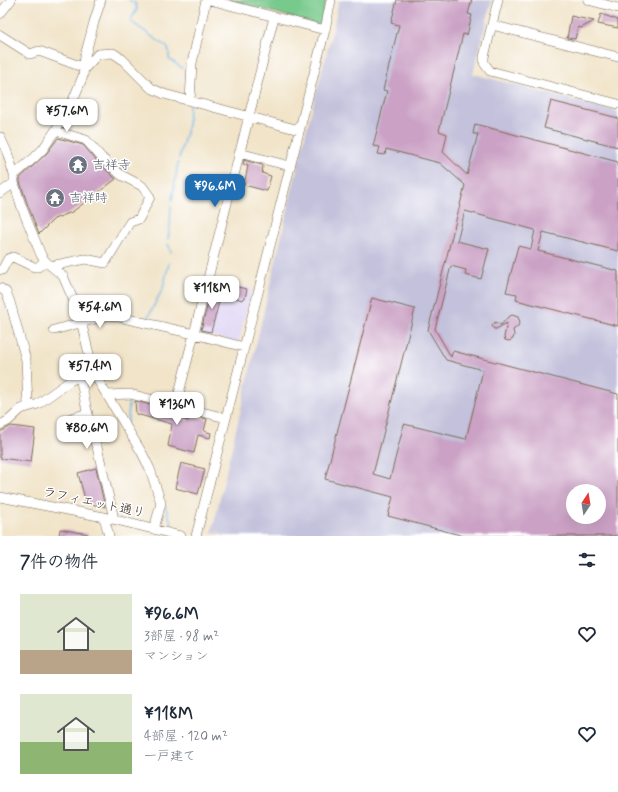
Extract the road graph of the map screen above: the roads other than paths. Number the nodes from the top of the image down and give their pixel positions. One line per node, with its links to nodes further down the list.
1 (11, 0): 9 (street)
2 (101, 0): 15 (street)
3 (206, 0): 16 (street)
4 (210, 0): 10 (street)
5 (331, 0): 12 (street)
6 (498, 0): 11 (street)
7 (588, 0): 8 (street)
8 (618, 8)
9 (0, 14)
10 (274, 17): 12 (street); 18 (street)
11 (492, 25): 14 (street); 17 (street)
12 (325, 30): 20 (street)
13 (0, 36): 15 (street)
14 (618, 57)
15 (85, 68): 16 (street); 19 (street)
16 (190, 101): 18 (street)
17 (618, 104)
18 (248, 117): 20 (street); 22 (street)
19 (56, 130): 24 (street); 26 (street)
20 (299, 130): 23 (street)
21 (0, 137): 24 (street)
22 (239, 153): 23 (street); 31 (street)
23 (290, 166): 32 (street)
24 (14, 179): 25 (street); 26 (street)
25 (0, 193)
26 (48, 264): 27 (street); 29 (street)
27 (2, 270)
28 (0, 288): 37 (street)
29 (81, 324): 30 (street); 31 (street); 33 (street)
30 (54, 330)
31 (194, 334): 32 (street); 36 (street)
32 (244, 346): 39 (street)
33 (93, 370): 34 (street); 35 (street)
34 (80, 376): 37 (street); 38 (street)
35 (107, 395): 36 (street); 45 (street)
36 (176, 405): 39 (street)
37 (28, 406): 41 (street)
38 (88, 413): 40 (street); 44 (street)
39 (226, 418): 48 (street)
40 (65, 420)
41 (0, 425)
42 (0, 497): 43 (street, ラフィエット通り)
43 (104, 517): 44 (street, ラフィエット通り); 46 (street)
44 (114, 519): 45 (street, ラフィエット通り)
45 (154, 529): 47 (street, ラフィエット通り)
46 (109, 536)
47 (181, 536)
48 (196, 536)

